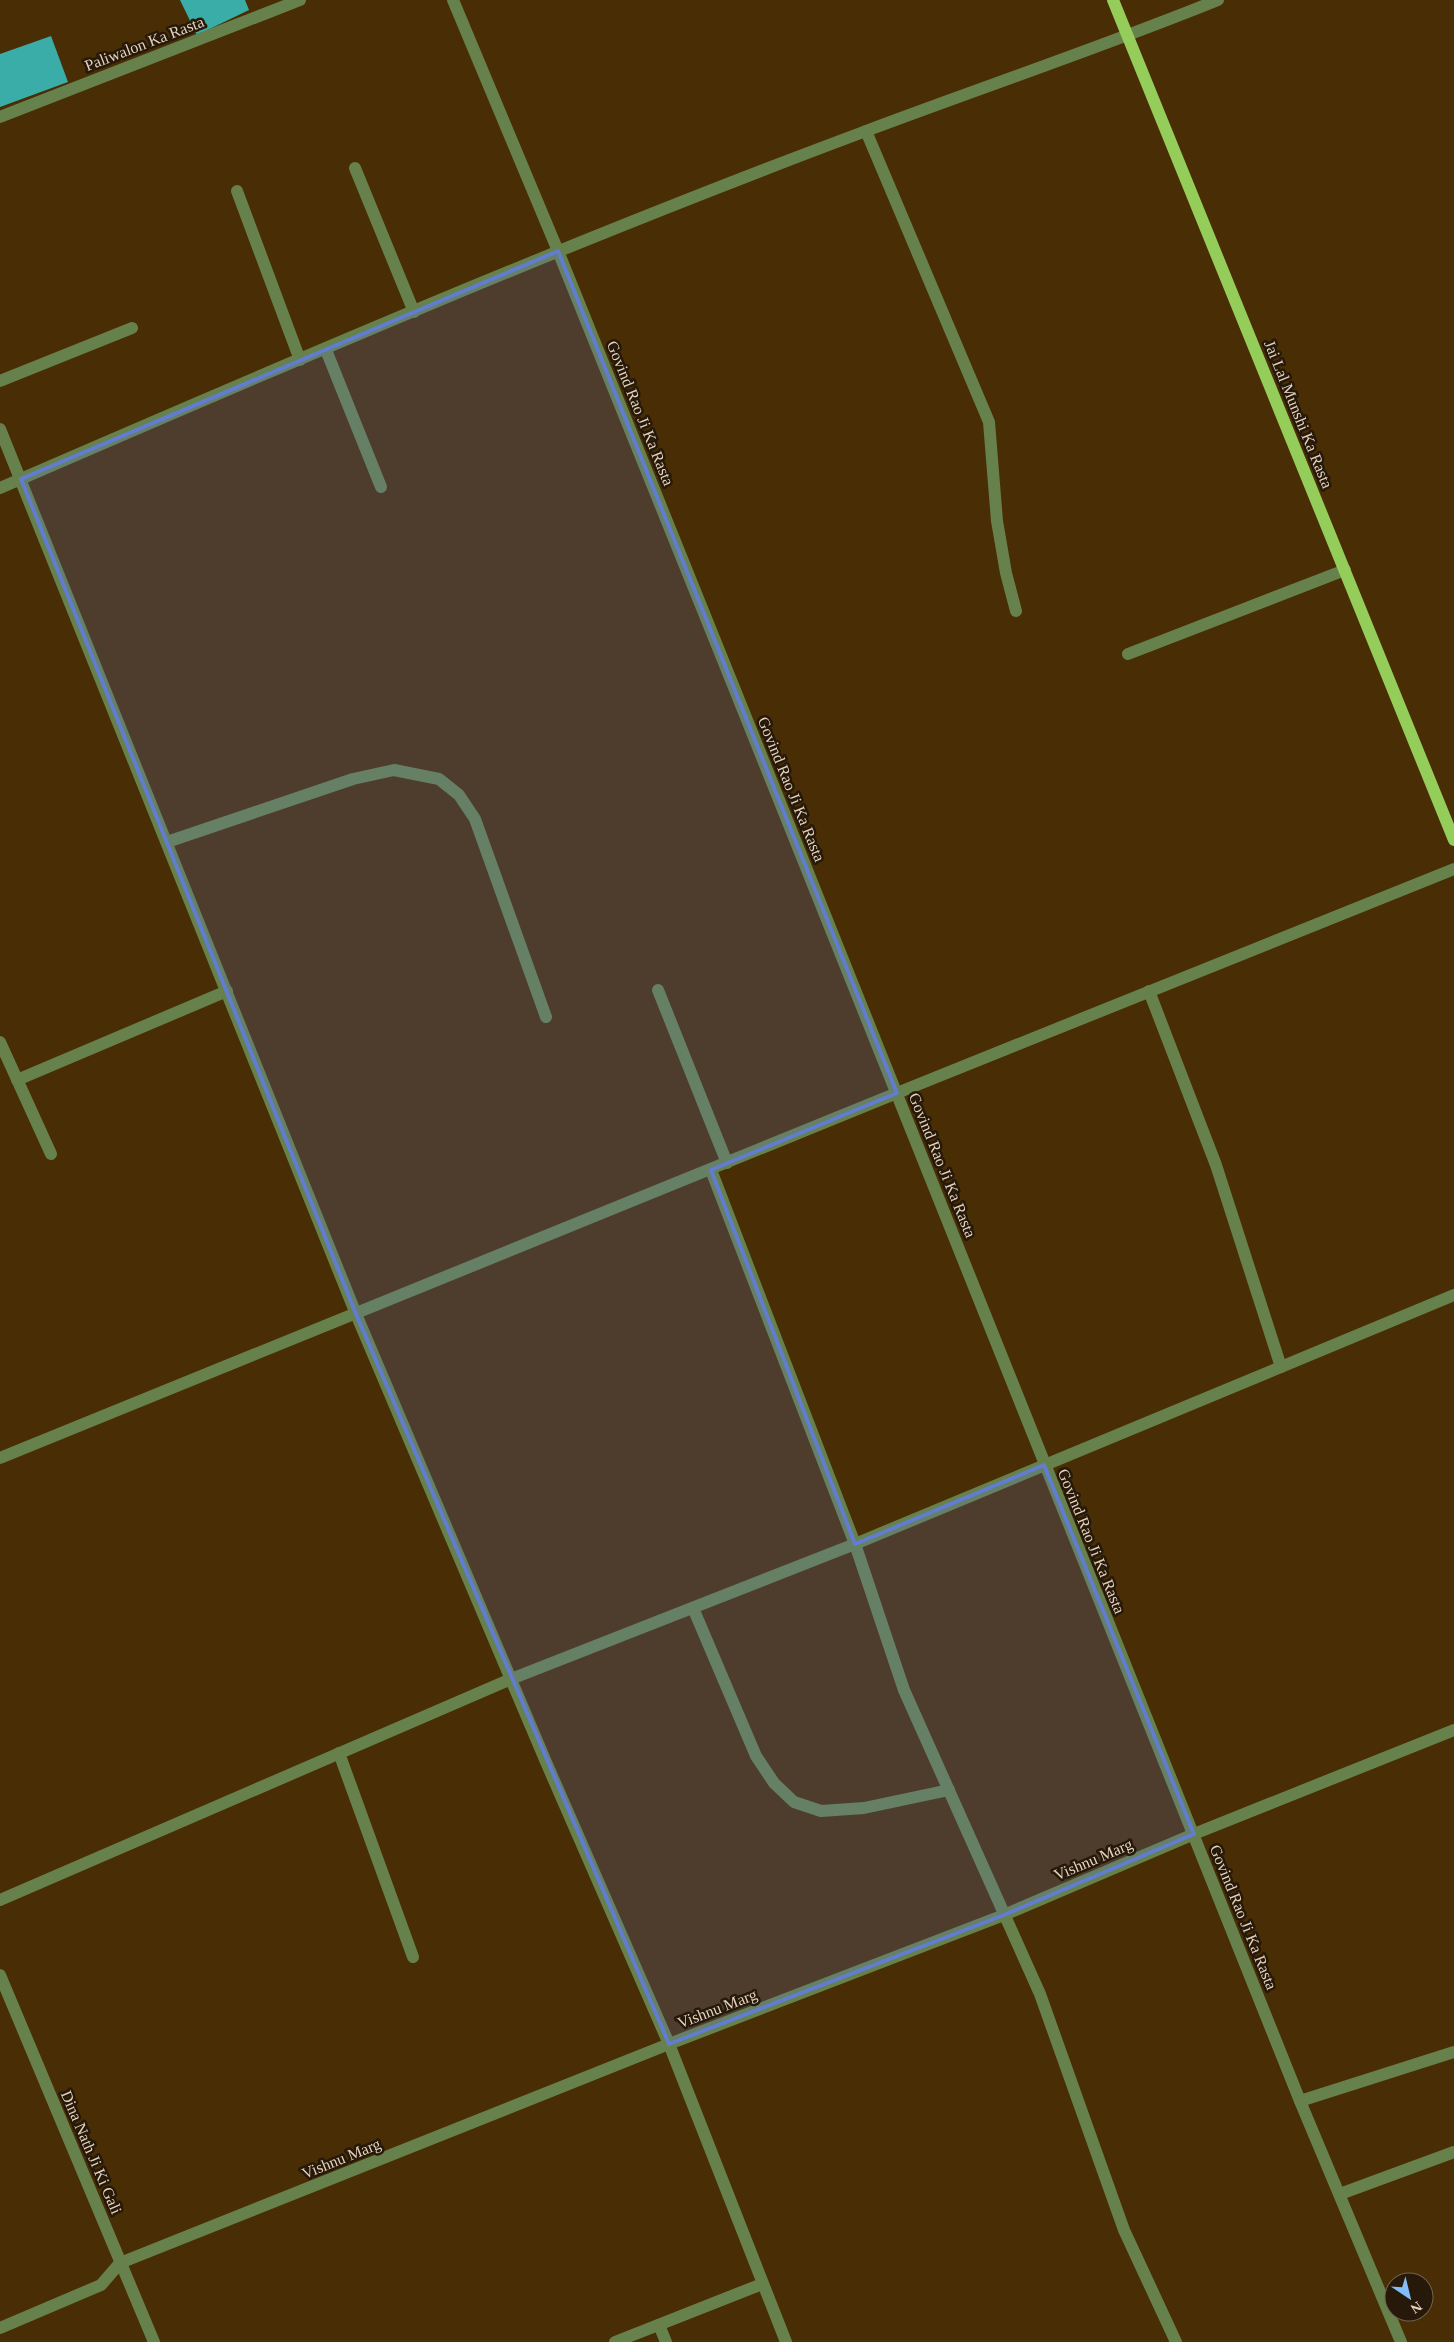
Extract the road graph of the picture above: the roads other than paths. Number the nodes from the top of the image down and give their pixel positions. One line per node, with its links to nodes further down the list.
1 (300, 0): 6 (street, Paliwalon Ka Rasta)
2 (453, 0): 10 (street, Govind Rao Ji Ka Rasta)
3 (1113, 0): 5 (main road, Jai Lal Munshi Ka Rasta)
4 (1218, 0): 5 (street)
5 (1129, 36): 7 (street); 20 (main road, Jai Lal Munshi Ka Rasta)
6 (0, 117)
7 (866, 131): 10 (street); 21 (street)
8 (355, 168): 11 (street)
9 (237, 191): 14 (street)
10 (558, 251): 11 (street); 32 (street, Govind Rao Ji Ka Rasta)
11 (414, 312): 13 (street)
12 (132, 328): 15 (street)
13 (326, 350): 14 (street); 18 (street)
14 (300, 360): 17 (street)
15 (0, 381)
16 (0, 429): 17 (street)
17 (21, 479): 19 (street); 24 (street)
18 (380, 486)
19 (0, 488)
20 (1345, 570): 22 (street); 23 (main road, Jai Lal Munshi Ka Rasta)
21 (1016, 611)
22 (1128, 654)
23 (1454, 840)
24 (167, 842): 27 (street); 29 (street)
25 (1454, 869): 28 (street)
26 (658, 990): 34 (street)
27 (227, 991): 31 (street); 37 (street)
28 (1150, 991): 32 (street); 38 (street)
29 (546, 1017)
30 (0, 1042): 31 (street)
31 (17, 1080): 33 (street)
32 (897, 1093): 34 (street); 40 (street, Govind Rao Ji Ka Rasta)
33 (51, 1154)
34 (727, 1163): 35 (street)
35 (710, 1170): 37 (street); 41 (street)
36 (1454, 1295): 38 (street)
37 (356, 1314): 39 (street); 43 (street)
38 (1281, 1367): 40 (street)
39 (0, 1458)
40 (1044, 1465): 41 (street); 47 (street, Govind Rao Ji Ka Rasta)
41 (855, 1544): 42 (street); 46 (street)
42 (694, 1608): 43 (street); 46 (street)
43 (511, 1679): 45 (street); 52 (street)
44 (1454, 1730): 47 (street, Vishnu Marg)
45 (339, 1754): 48 (street); 50 (street)
46 (949, 1790): 49 (street)
47 (1194, 1834): 49 (street, Vishnu Marg); 54 (street, Govind Rao Ji Ka Rasta)
48 (0, 1900)
49 (1004, 1915): 52 (street, Vishnu Marg); 65 (street)
50 (413, 1957)
51 (0, 1975): 57 (street, Dina Nath Ji Ki Gali)
52 (669, 2044): 57 (street, Vishnu Marg); 58 (street)
53 (1454, 2052): 54 (street)
54 (1300, 2101): 56 (street, Govind Rao Ji Ka Rasta)
55 (1454, 2152): 56 (street)
56 (1340, 2194): 66 (street, Govind Rao Ji Ka Rasta)
57 (120, 2263): 60 (street, Vishnu Marg); 61 (street, Dina Nath Ji Ki Gali)
58 (762, 2284): 59 (street); 64 (street)
59 (659, 2325): 62 (street); 63 (street)
60 (0, 2328)
61 (154, 2342)
62 (615, 2342)
63 (666, 2342)
64 (786, 2342)
65 (1176, 2342)
66 (1401, 2342)

